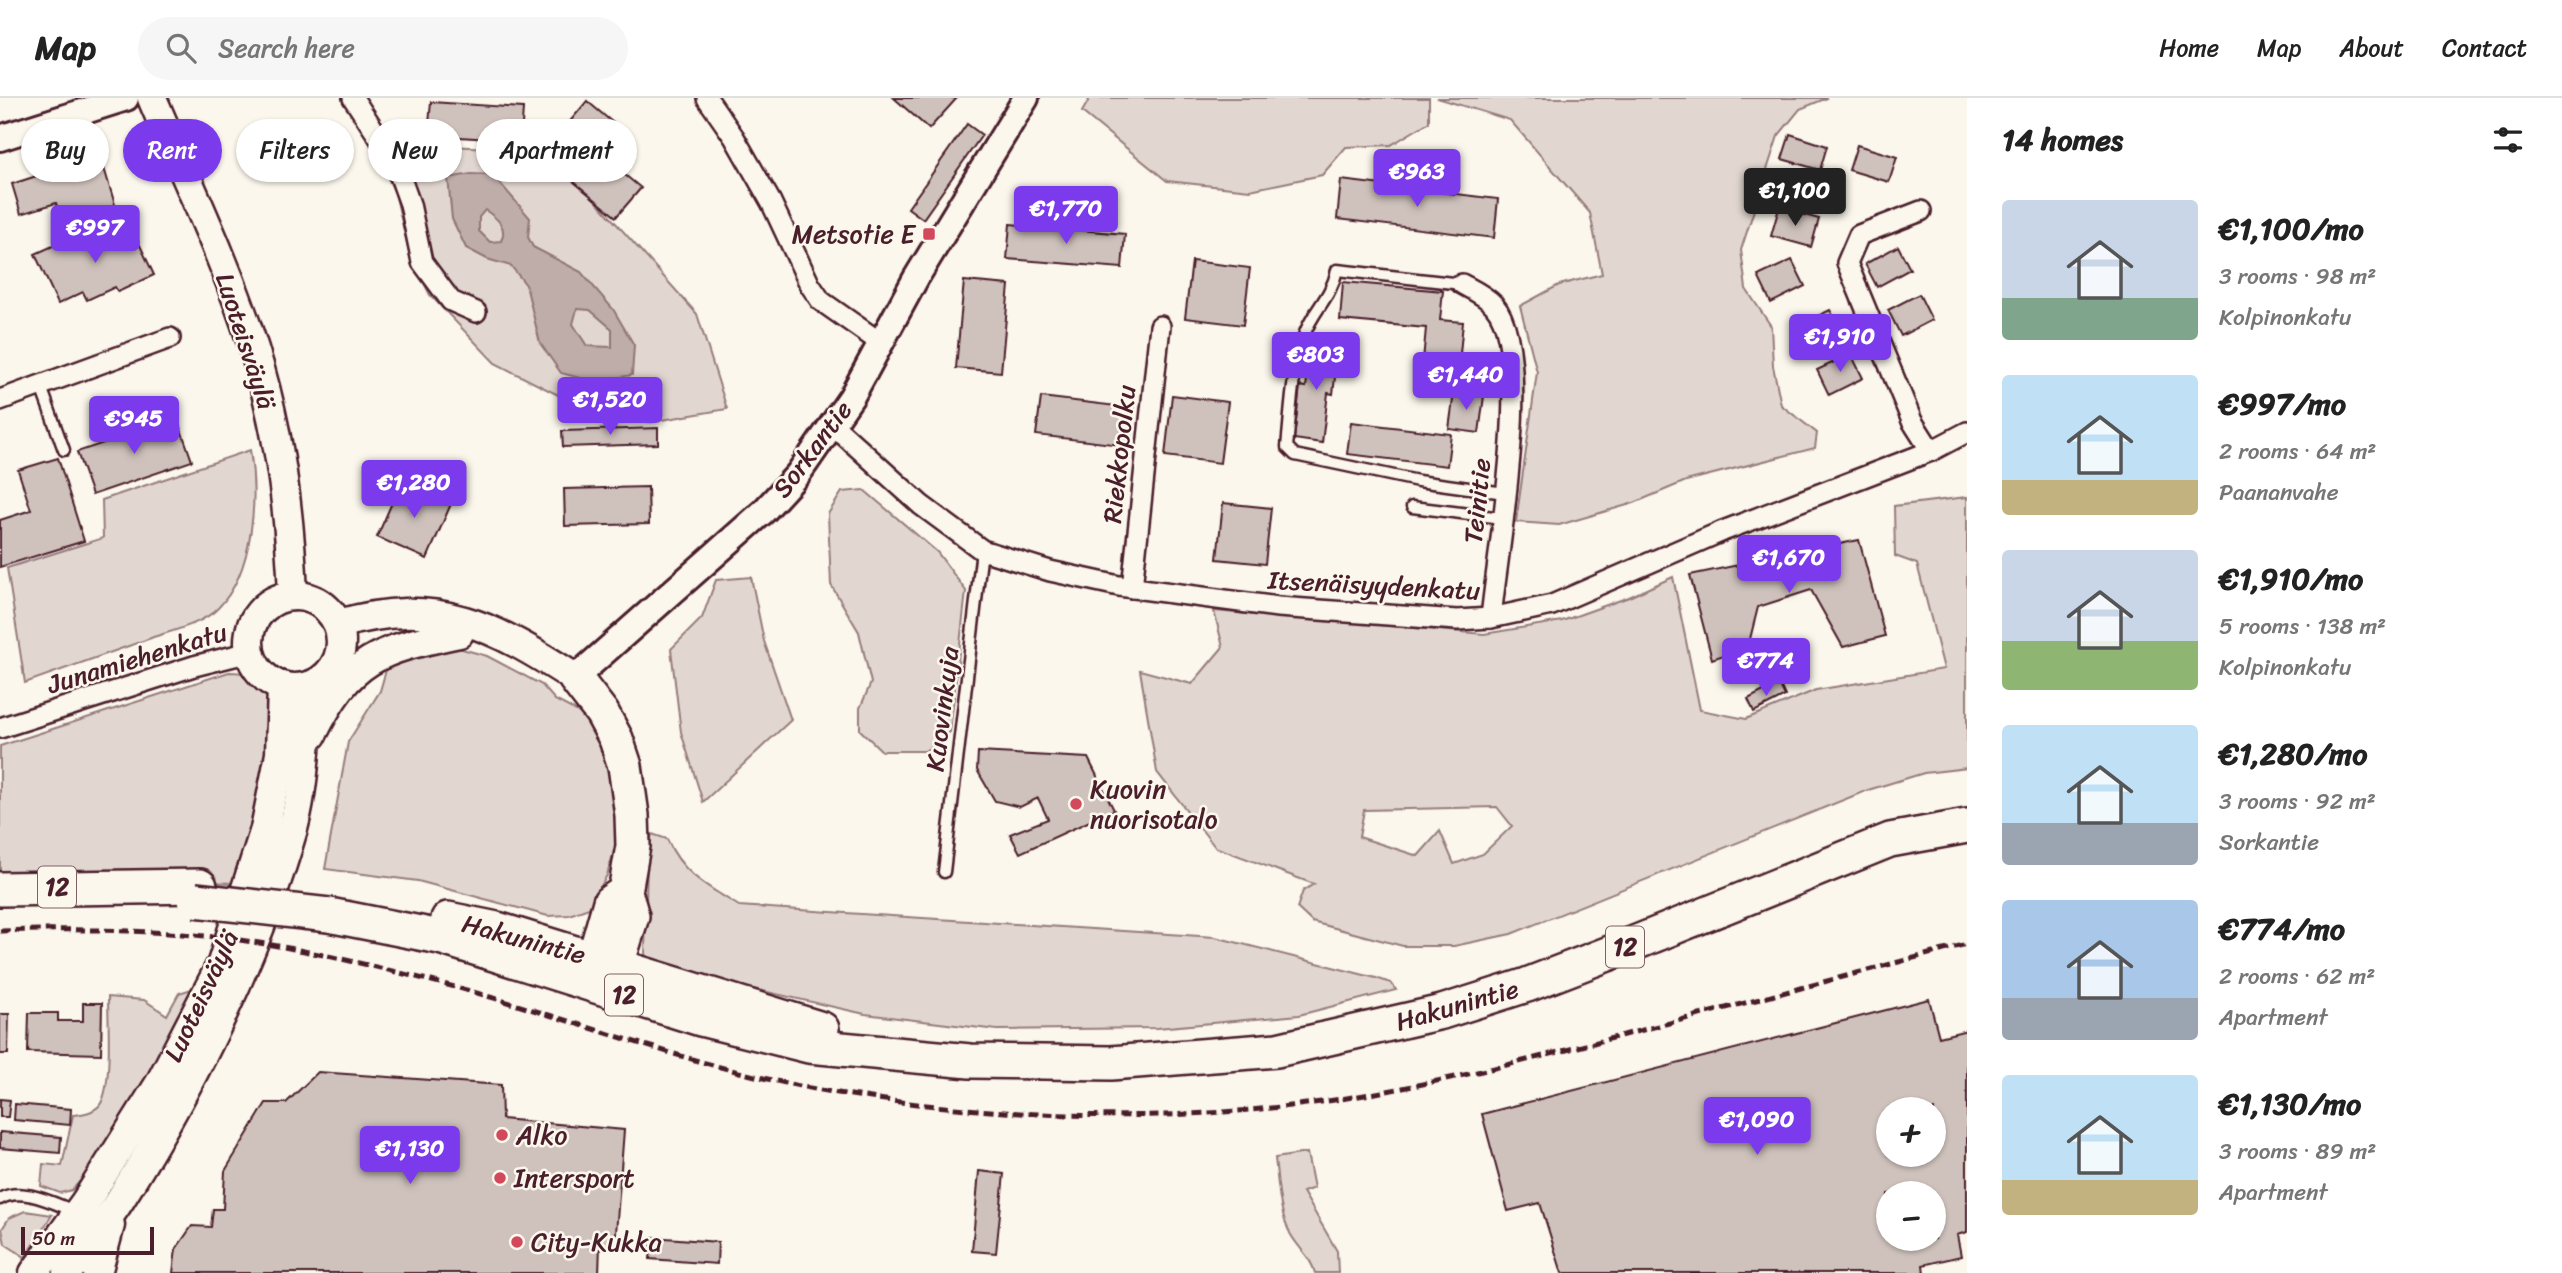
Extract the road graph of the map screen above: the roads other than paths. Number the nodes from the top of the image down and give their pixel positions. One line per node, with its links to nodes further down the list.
1 (126, 98): 6 (street)
2 (152, 98): 24 (main road, Luoteisväylä)
3 (353, 98): 9 (street)
4 (707, 98): 12 (street)
5 (1026, 98): 12 (street, Sorkantie)
6 (0, 138)
7 (1921, 211): 18 (street)
8 (1462, 284): 19 (street, Teinitie); 19 (lane)
9 (476, 312)
10 (1160, 327): 23 (street, Riekkopolku)
11 (170, 338): 13 (street)
12 (881, 343): 15 (street, Sorkantie)
13 (40, 384): 14 (street); 17 (lane)
14 (0, 400)
15 (834, 426): 22 (street, Itsenäisyydenkatu); 31 (street, Sorkantie)
16 (1967, 432): 18 (street, Itsenäisyydenkatu)
17 (64, 450)
18 (1931, 451): 25 (street, Itsenäisyydenkatu)
19 (1504, 493): 21 (street, Teinitie)
20 (1412, 508): 21 (lane)
21 (1502, 518): 25 (street, Teinitie)
22 (982, 550): 23 (street, Itsenäisyydenkatu); 36 (lane, Kuovinkuja)
23 (1132, 588): 25 (street, Itsenäisyydenkatu)
24 (293, 596): 26 (main road); 29 (main road)
25 (1491, 618)
26 (339, 624): 28 (main road); 30 (main road)
27 (459, 633): 28 (main road); 30 (main road); 34 (main road)
28 (506, 636): 31 (main road)
29 (250, 652): 32 (main road); 33 (street, Junamiehenkatu)
30 (340, 656): 32 (main road)
31 (575, 678): 38 (highway)
32 (296, 686): 34 (main road, Luoteisväylä); 41 (main road, Luoteisväylä)
33 (0, 728)
34 (305, 750): 40 (main road, Luoteisväylä)
35 (1967, 826): 38 (highway, Hakunintie / 12)
36 (944, 872)
37 (0, 889): 38 (highway, Hakunintie / 12)
38 (602, 970)
39 (0, 1199): 41 (lane)
40 (118, 1203): 43 (main road, Luoteisväylä); 44 (main road)
41 (78, 1212): 42 (main road, Luoteisväylä)
42 (34, 1273)
43 (66, 1273)
44 (97, 1273)

